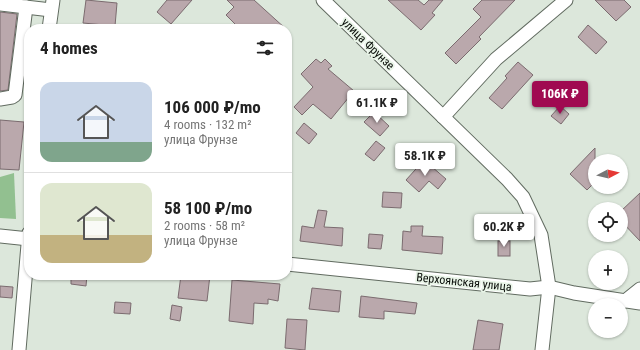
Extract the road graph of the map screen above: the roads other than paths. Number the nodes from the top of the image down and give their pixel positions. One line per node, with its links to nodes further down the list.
1 (323, 0): 8 (street, улица Фрунзе)
2 (566, 0): 8 (street)
3 (0, 4): 5 (street)
4 (52, 5): 5 (street); 6 (street)
5 (26, 7): 7 (street)
6 (50, 24)
7 (0, 99)
8 (443, 117): 13 (street, улица Фрунзе)
9 (0, 236): 10 (street)
10 (24, 237)
11 (292, 265): 13 (street, Верхоянская улица)
12 (25, 280): 19 (street)
13 (549, 287): 15 (street, Верхоянская улица); 20 (street, улица Фрунзе)
14 (640, 289): 16 (street)
15 (606, 298)
16 (628, 299)
17 (628, 301): 18 (street, Верхоянская улица)
18 (640, 303)
19 (19, 350)
20 (542, 350)

